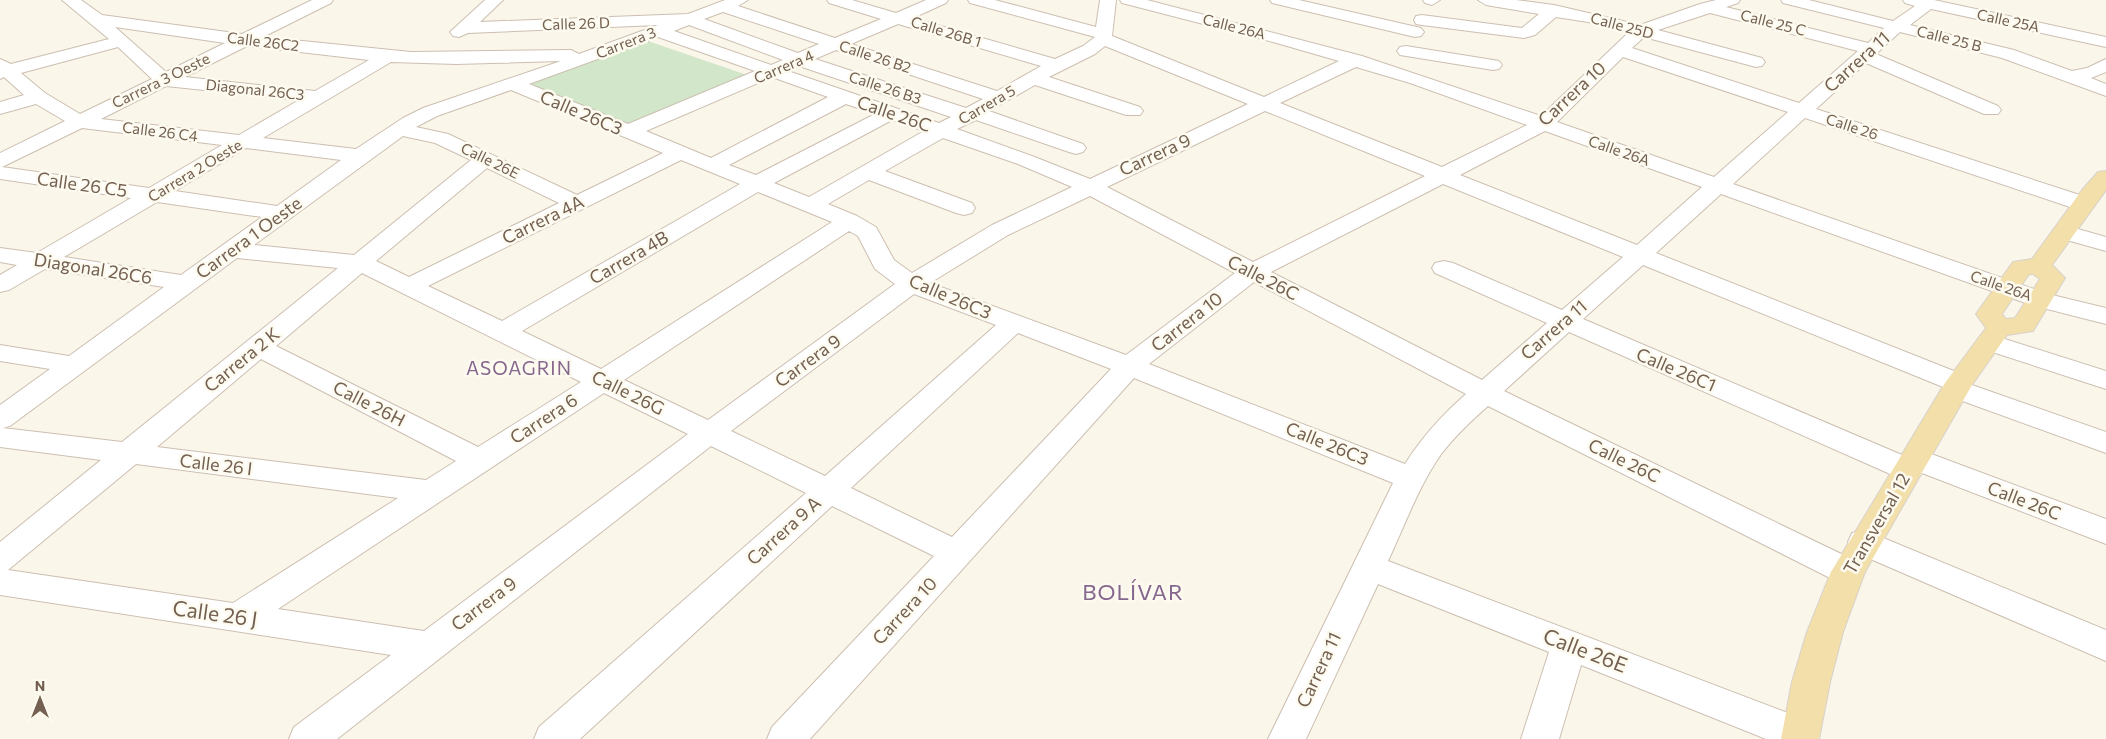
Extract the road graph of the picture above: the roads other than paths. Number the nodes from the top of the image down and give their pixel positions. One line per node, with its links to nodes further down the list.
1 (70, 0): 20 (street)
2 (321, 0): 28 (street, Carrera 3 Oeste)
3 (495, 0): 24 (street)
4 (740, 0): 17 (street, Carrera 3)
5 (835, 0): 19 (street, Calle 26B 1)
6 (940, 0): 19 (street, Carrera 4)
7 (976, 0): 27 (street)
8 (1108, 0): 27 (street)
9 (1128, 0): 39 (street, Calle 26A)
10 (1278, 0): 22 (street)
11 (1432, 0): 22 (street)
12 (1486, 0): 18 (street, Calle 25D)
13 (1788, 0): 23 (street, Calle 25 B)
14 (1681, 2): 16 (street, Calle 25 C)
15 (1919, 2): 23 (street, Carrera 11); 30 (street, Calle 25A)
16 (1721, 4): 26 (street, Carrera 10); 34 (street, Calle 25 C)
17 (723, 7): 21 (street, Carrera 3); 31 (street, Calle 26 B2)
18 (1554, 10): 22 (street); 26 (street, Calle 25D)
19 (898, 18): 31 (street, Carrera 4); 43 (street, Calle 26B 1)
20 (97, 19): 28 (street, Calle 26C2); 29 (street)
21 (688, 19): 24 (street, Calle 26 D); 25 (street, Carrera 3); 38 (street, Calle 26 B3)
22 (1419, 26): 33 (street)
23 (1897, 26): 34 (street, Carrera 11); 47 (street, Calle 25 B)
24 (464, 28): 37 (street)
25 (658, 31): 35 (street, Carrera 3); 45 (street, Calle 26C)
26 (1640, 31): 32 (street, Carrera 10); 40 (street, Calle 25D)
27 (1103, 36): 43 (street, Carrera 5); 56 (street)
28 (244, 40): 36 (street, Calle 26C2); 49 (street, Carrera 3 Oeste)
29 (120, 41): 44 (street); 49 (street)
30 (2106, 42)
31 (837, 44): 38 (street, Carrera 4); 55 (street, Calle 26 B2)
32 (1620, 50): 60 (street, Calle 26); 64 (street, Carrera 10)
33 (1406, 51): 42 (street); 46 (street)
34 (1868, 52): 58 (street, Calle 25 C); 60 (street, Carrera 11)
35 (595, 54): 37 (street); 50 (street, Carrera 3)
36 (388, 56): 37 (street, Calle 26C2); 53 (street, Carrera 2 Oeste)
37 (429, 58)
38 (800, 60): 45 (street, Carrera 4); 62 (street, Calle 26 B3)
39 (1356, 60): 46 (street, Calle 26A); 56 (street, Carrera 9)
40 (1756, 62)
41 (2106, 64): 47 (street)
42 (1493, 65)
43 (1056, 66): 48 (street, Carrera 5)
44 (3, 69): 52 (street)
45 (772, 72): 54 (street, Calle 26C); 67 (street, Carrera 4)
46 (1396, 73): 64 (street, Calle 26A)
47 (2070, 77): 51 (street, Calle 25 B)
48 (1034, 78): 55 (street, Carrera 5); 59 (street)
49 (164, 80): 53 (street, Diagonal 26C3); 63 (street, Carrera 3 Oeste)
50 (512, 84): 65 (street, Carrera 1 Oeste); 67 (street, Calle 26C3)
51 (2106, 90)
52 (38, 97): 57 (street); 63 (street)
53 (319, 97): 68 (street, Carrera 2 Oeste)
54 (844, 97): 61 (street, Calle 26C); 74 (street)
55 (999, 98): 62 (street, Carrera 5)
56 (1263, 104): 77 (street); 80 (street, Carrera 9)
57 (0, 108)
58 (1990, 110)
59 (1133, 111)
60 (1803, 111): 81 (street, Carrera 11); 84 (street, Calle 26)
61 (891, 113): 66 (street, Calle 26C); 79 (street, Carrera 4B)
62 (972, 114): 66 (street, Carrera 5); 69 (street, Calle 26 B3)
63 (80, 122): 68 (street, Calle 26 C4); 73 (street, Carrera 3 Oeste)
64 (1544, 124): 77 (street, Carrera 10); 81 (street, Calle 26A)
65 (399, 129): 71 (street, Carrera 1 Oeste); 72 (street, Calle 26E)
66 (944, 131): 76 (street, Carrera 5); 80 (street, Calle 26C)
67 (628, 132): 70 (street, Calle 26C3)
68 (243, 142): 71 (street, Calle 26 C4); 82 (street, Carrera 2 Oeste)
69 (1076, 148)
70 (679, 153): 74 (street, Calle 26C3); 83 (street, Carrera 4A)
71 (360, 156): 87 (street, Carrera 1 Oeste)
72 (485, 159): 83 (street, Calle 26E); 95 (street, Carrera 2 K)
73 (0, 160)
74 (711, 166): 79 (street, Calle 26C3)
75 (0, 173): 82 (street, Calle 26 C5)
76 (869, 173): 85 (street, Carrera 5); 86 (street)
77 (1443, 175): 92 (street); 98 (street, Carrera 10)
78 (2105, 179): 84 (main road)
79 (756, 184): 85 (street, Calle 26C3); 108 (street, Carrera 4B)
80 (1088, 186): 98 (street, Calle 26C); 100 (street, Carrera 9)
81 (1718, 186): 92 (street, Carrera 11); 103 (street, Calle 26A)
82 (155, 196): 87 (street, Calle 26 C5); 94 (street, Carrera 2 Oeste)
83 (576, 203): 102 (street, Carrera 4A)
84 (2084, 204): 89 (main road)
85 (810, 205): 88 (street, Calle 26C3)
86 (964, 208)
87 (282, 213): 91 (street, Carrera 1 Oeste)
88 (849, 221): 100 (street, Calle 26C3); 115 (street, Carrera 6)
89 (2064, 232): 90 (street); 96 (main road)
90 (2106, 244)
91 (232, 250): 95 (street, Calle 26G); 99 (street, Carrera 1 Oeste)
92 (1640, 254): 106 (street, Carrera 11); 116 (street)
93 (0, 255): 94 (street, Diagonal 26C6)
94 (42, 261): 99 (street, Diagonal 26C6); 101 (street, Carrera 2 Oeste)
95 (360, 263): 102 (street, Calle 26G); 110 (street, Carrera 2 K)
96 (2039, 266): 103 (main road); 104 (main road)
97 (1444, 268): 106 (street, Calle 26C1)
98 (1252, 272): 113 (street, Carrera 10); 117 (street, Calle 26C)
99 (187, 283): 112 (street, Carrera 1 Oeste)
100 (911, 284): 107 (street, Calle 26C3); 119 (street, Carrera 9)
101 (0, 285)
102 (408, 287): 108 (street, Calle 26G)
103 (2007, 288): 104 (street, Calle 26A); 109 (main road)
104 (2040, 300): 105 (street, Calle 26A); 109 (main road)
105 (2106, 316)
106 (1564, 322): 117 (street, Carrera 11); 124 (street, Calle 26C1)
107 (1014, 323): 113 (street, Calle 26C3); 126 (street, Carrera 9 A)
108 (502, 332): 115 (street, Calle 26G)
109 (1994, 335): 114 (street); 116 (main road, Transversal 12)
110 (258, 347): 122 (street, Carrera 2 K); 123 (street, Calle 26H)
111 (0, 353): 112 (street)
112 (75, 365): 118 (street, Carrera 1 Oeste)
113 (1129, 366): 125 (street, Calle 26C3); 130 (street, Carrera 10)
114 (2106, 380)
115 (603, 381): 119 (street, Calle 26G); 123 (street, Carrera 6)
116 (1958, 386): 121 (street); 124 (main road, Transversal 12)
117 (1483, 392): 125 (street, Carrera 11); 133 (street, Calle 26C)
118 (0, 419)
119 (709, 433): 126 (street, Calle 26G); 137 (street, Carrera 9)
120 (0, 437): 122 (street, Calle 26 I)
121 (2106, 443)
122 (128, 454): 127 (street, Calle 26 I); 131 (street, Carrera 2 K)
123 (480, 461): 127 (street, Carrera 6)
124 (1911, 464): 128 (street, Calle 26C); 129 (main road, Transversal 12)
125 (1411, 478): 132 (street, Carrera 11)
126 (828, 491): 130 (street, Calle 26G); 141 (street, Carrera 9 A)
127 (432, 492): 135 (street, Carrera 6)
128 (2106, 532)
129 (1864, 542): 133 (main road, Transversal 12); 138 (street)
130 (957, 553): 142 (street, Carrera 10)
131 (0, 560)
132 (1369, 567): 136 (street, Calle 26E); 143 (street, Carrera 11)
133 (1848, 572): 139 (main road, Transversal 12)
134 (0, 582): 135 (street, Calle 26 J)
135 (240, 618): 137 (street, Calle 26 J)
136 (1569, 644): 139 (street, Calle 26E); 144 (street)
137 (430, 646): 140 (street, Carrera 9)
138 (2106, 646)
139 (1800, 737)
140 (308, 739)
141 (553, 739)
142 (786, 739)
143 (1287, 739)
144 (1540, 739)

